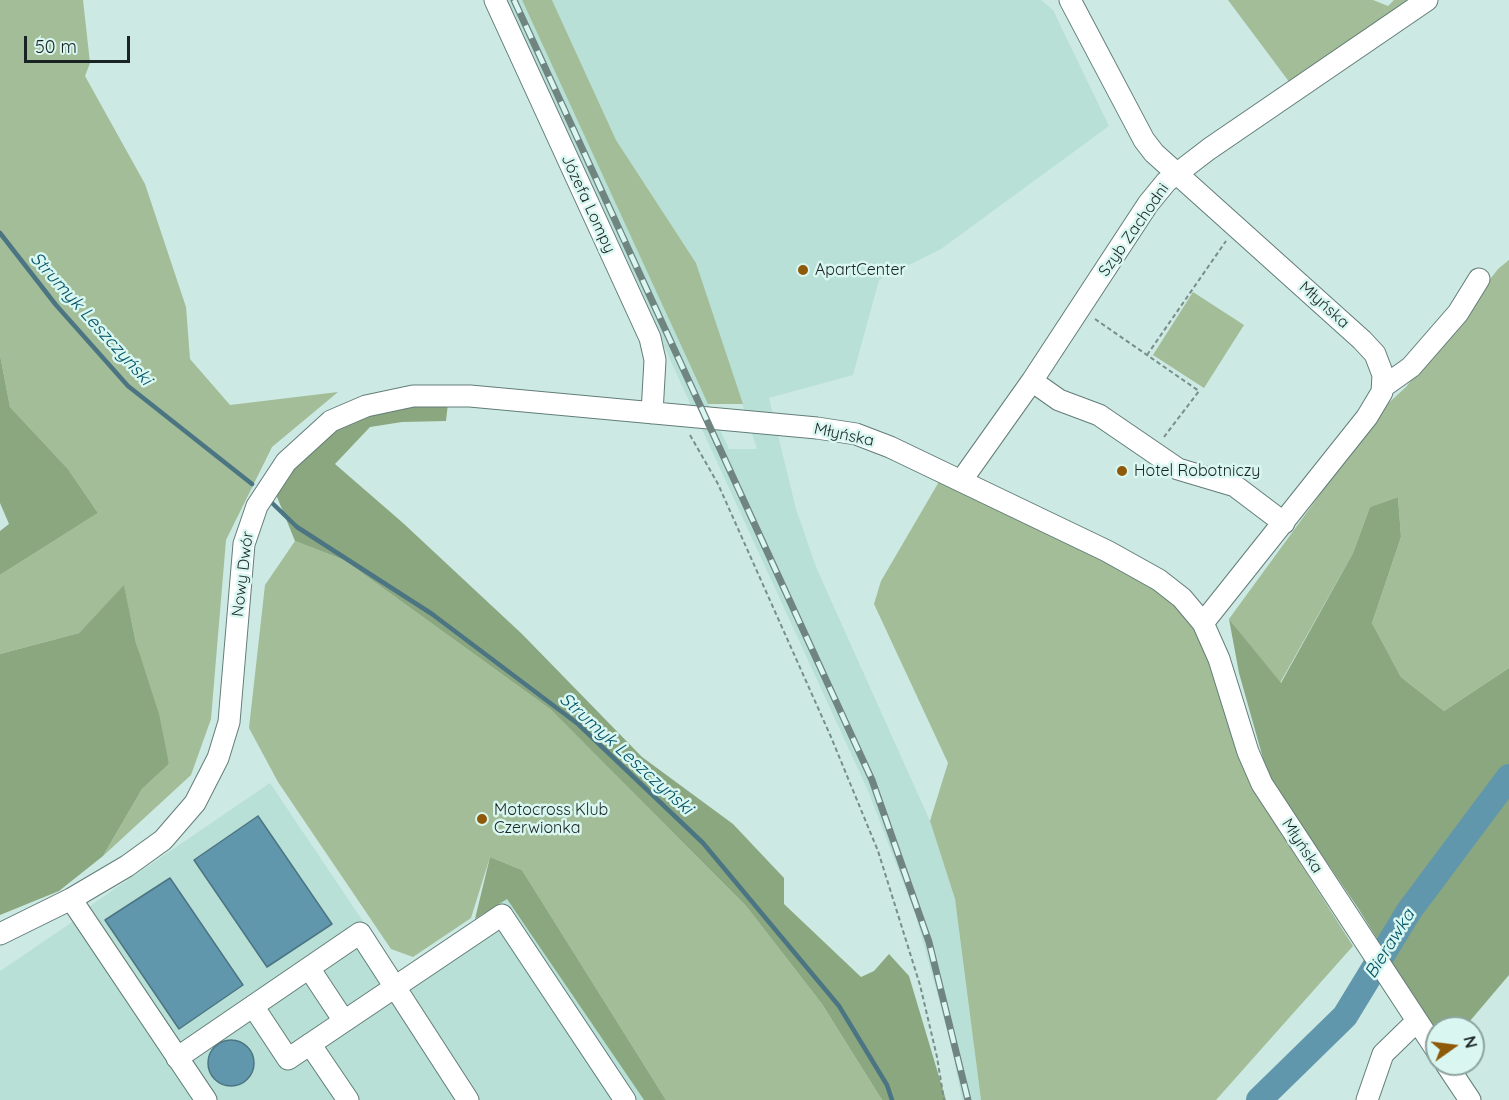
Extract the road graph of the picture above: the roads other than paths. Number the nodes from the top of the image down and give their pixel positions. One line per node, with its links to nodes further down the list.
1 (495, 0): 8 (street, Józefa Lompy)
2 (1070, 0): 4 (street, Młyńska)
3 (1427, 0): 4 (street, Szyb Zachodni)
4 (1175, 174): 6 (street, Szyb Zachodni); 7 (street, Młyńska)
5 (1479, 279): 7 (street)
6 (1032, 381): 9 (street, Szyb Zachodni); 10 (street)
7 (1383, 387): 10 (street)
8 (652, 413): 9 (street, Młyńska); 12 (street, Nowy Dwór)
9 (961, 481): 11 (street, Młyńska)
10 (1284, 523): 11 (street)
11 (1203, 623): 18 (street, Młyńska)
12 (71, 899): 13 (street, Nowy Dwór); 21 (street)
13 (0, 934)
14 (309, 968): 15 (street); 16 (street); 17 (street)
15 (394, 987): 17 (street); 25 (street); 26 (street)
16 (253, 1006): 20 (street); 21 (street)
17 (344, 1021): 20 (street)
18 (1417, 1021): 19 (street, Młyńska); 27 (street)
19 (1425, 1033)
20 (310, 1044): 24 (street)
21 (177, 1058): 23 (street)
22 (1454, 1076): 28 (street)
23 (206, 1100)
24 (348, 1100)
25 (468, 1100)
26 (625, 1100)
27 (1367, 1100)
28 (1470, 1100)

